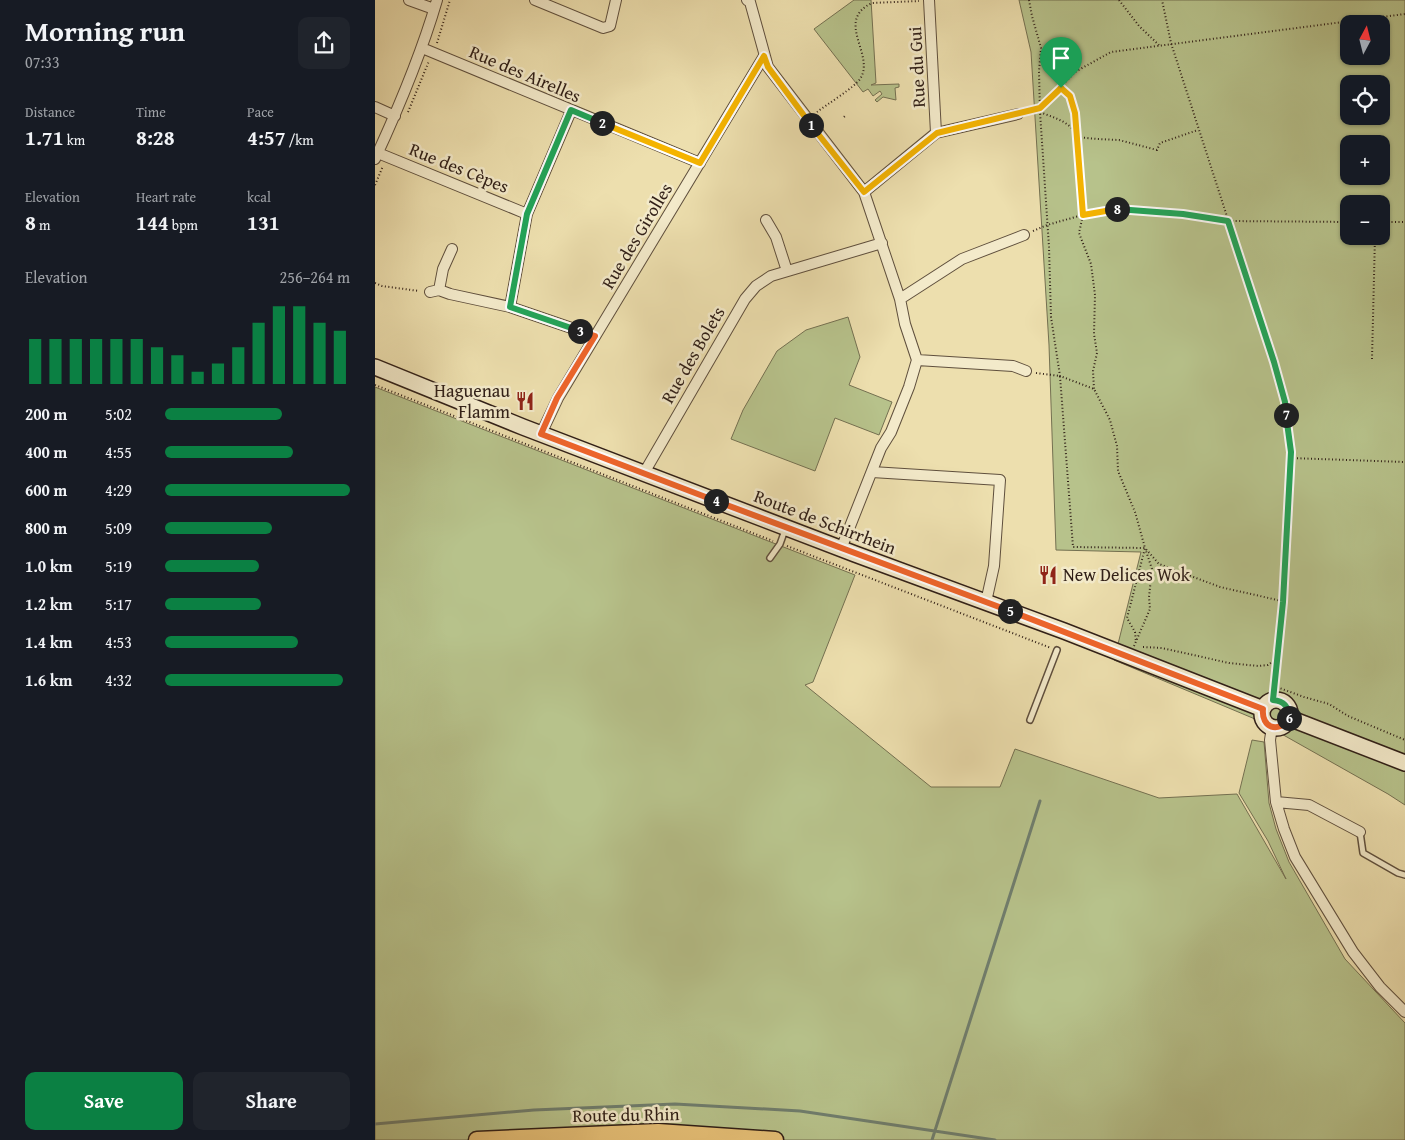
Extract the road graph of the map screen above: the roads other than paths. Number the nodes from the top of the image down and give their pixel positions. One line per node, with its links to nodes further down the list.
1 (409, 0): 6 (street)
2 (535, 0): 3 (street)
3 (616, 0)
4 (929, 0): 13 (street, Rue du Gui)
5 (750, 1): 8 (street)
6 (435, 5): 7 (street)
7 (422, 48): 10 (street, Rue des Airelles); 12 (street)
8 (764, 56): 15 (street, Rue des Girolles); 16 (street)
9 (375, 107): 12 (street)
10 (571, 110): 15 (street, Rue des Airelles); 17 (street)
11 (1018, 114): 13 (street)
12 (395, 116): 14 (street)
13 (937, 133): 16 (street)
14 (377, 156): 17 (street, Rue des Cèpes)
15 (700, 163): 25 (street, Rue des Girolles)
16 (864, 192): 20 (street)
17 (527, 214): 24 (street)
18 (765, 220): 22 (street)
19 (1024, 235): 23 (street)
20 (882, 243): 22 (street, Rue des Bolets); 23 (street)
21 (452, 249): 24 (street)
22 (787, 271): 31 (street, Rue des Bolets)
23 (900, 299): 26 (street)
24 (510, 307): 25 (street)
25 (595, 336): 29 (street, Rue des Girolles)
26 (917, 360): 28 (street); 30 (street)
27 (375, 367): 29 (street, Route de Schirrhein)
28 (1026, 371)
29 (541, 434): 31 (street, Route de Schirrhein)
30 (872, 472): 33 (street); 35 (street)
31 (644, 473): 32 (street, Route de Schirrhein)
32 (785, 527): 33 (street, Route de Schirrhein); 34 (lane)
33 (841, 549): 35 (street, Route de Schirrhein)
34 (770, 558)
35 (985, 602): 37 (street, Route de Schirrhein)
36 (1057, 650): 39 (lane)
37 (1270, 698): 38 (street, Route de Schirrhein); 40 (street)
38 (1289, 718): 40 (street); 41 (street)
39 (1030, 720)
40 (1271, 727): 42 (street)
41 (1405, 762)
42 (1276, 802): 43 (street); 45 (street)
43 (1360, 832): 44 (lane)
44 (1405, 875)
45 (1405, 1012)
46 (477, 1140): 47 (main road, Route du Rhin)
47 (775, 1140)

